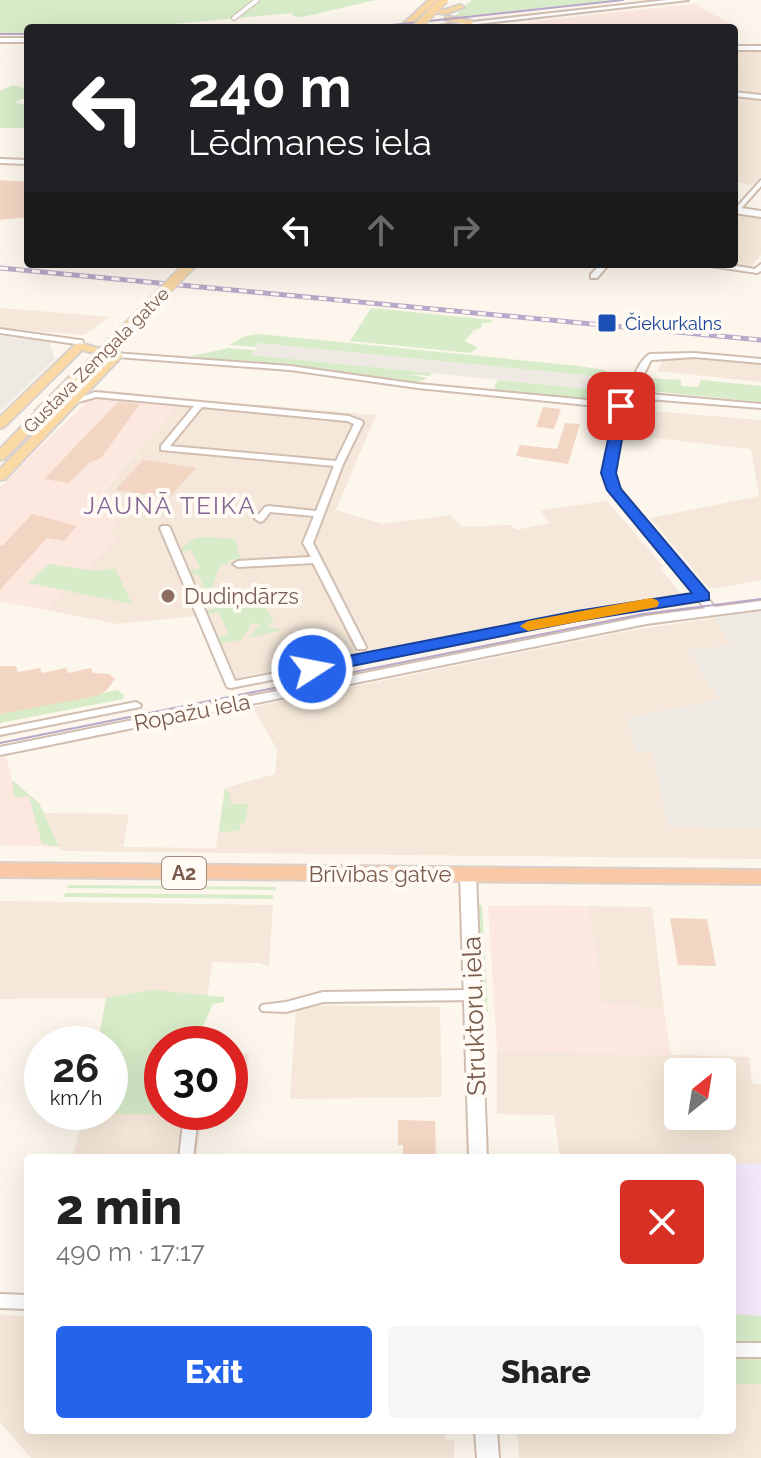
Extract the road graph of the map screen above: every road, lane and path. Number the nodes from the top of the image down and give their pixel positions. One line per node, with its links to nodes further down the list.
1 (257, 0): 6 (street)
2 (444, 0): 10 (main road, bridge)
3 (685, 0): 8 (street)
4 (432, 2): 5 (main road); 9 (main road)
5 (461, 2): 7 (main road); 11 (main road)
6 (234, 18)
7 (449, 18): 8 (main road); 12 (main road)
8 (469, 23): 13 (street)
9 (412, 24)
10 (413, 24)
11 (431, 24)
12 (442, 24)
13 (461, 24)
14 (0, 40): 15 (street)
15 (24, 40)
16 (738, 48): 17 (street)
17 (761, 48)
18 (738, 94): 19 (street)
19 (761, 97)
20 (0, 161): 21 (street)
21 (24, 162)
22 (761, 182): 23 (street)
23 (738, 207)
24 (738, 210): 25 (street)
25 (761, 214)
26 (738, 266): 30 (street)
27 (175, 268): 41 (main road, Gustava Zemgala gatve)
28 (187, 268): 41 (main road, Gustava Zemgala gatve, bridge)
29 (601, 268): 31 (street)
30 (759, 268)
31 (594, 276)
32 (0, 331): 33 (street)
33 (80, 346): 34 (main road); 42 (main road)
34 (117, 355): 36 (main road); 39 (street)
35 (761, 361): 37 (street)
36 (91, 391): 38 (street, Gustava Zemgala gatve); 46 (main road)
37 (634, 395): 39 (street); 40 (street)
38 (200, 404): 45 (street, Gustava Zemgala gatve); 45 (street)
39 (621, 406): 52 (street)
40 (761, 406)
41 (33, 416): 43 (main road, Gustava Zemgala gatve); 44 (main road, Gustava Zemgala gatve)
42 (0, 424)
43 (0, 441)
44 (0, 456)
45 (339, 464): 47 (street)
46 (0, 476)
47 (320, 514): 48 (street); 50 (street)
48 (260, 519)
49 (165, 528): 52 (street, Ropažu iela)
50 (316, 560): 51 (street); 55 (street)
51 (238, 564)
52 (703, 597): 54 (street)
53 (761, 605): 54 (street, Ropažu iela)
54 (713, 611): 58 (street, Ropažu iela)
55 (361, 647)
56 (136, 705): 57 (street, Ropažu iela)
57 (0, 732)
58 (0, 751)
59 (0, 870): 60 (highway, Brīvības gatve / A2)
60 (468, 874): 61 (highway, Brīvības gatve / A2); 62 (street, Struktoru iela)
61 (761, 877)
62 (473, 995): 63 (street); 66 (street, Struktoru iela)
63 (267, 1008)
64 (189, 1130): 65 (street)
65 (186, 1154)
66 (478, 1154)
67 (0, 1301): 68 (street)
68 (24, 1302)
69 (736, 1350): 70 (street)
70 (761, 1350)
71 (486, 1434): 72 (street)
72 (488, 1458)

